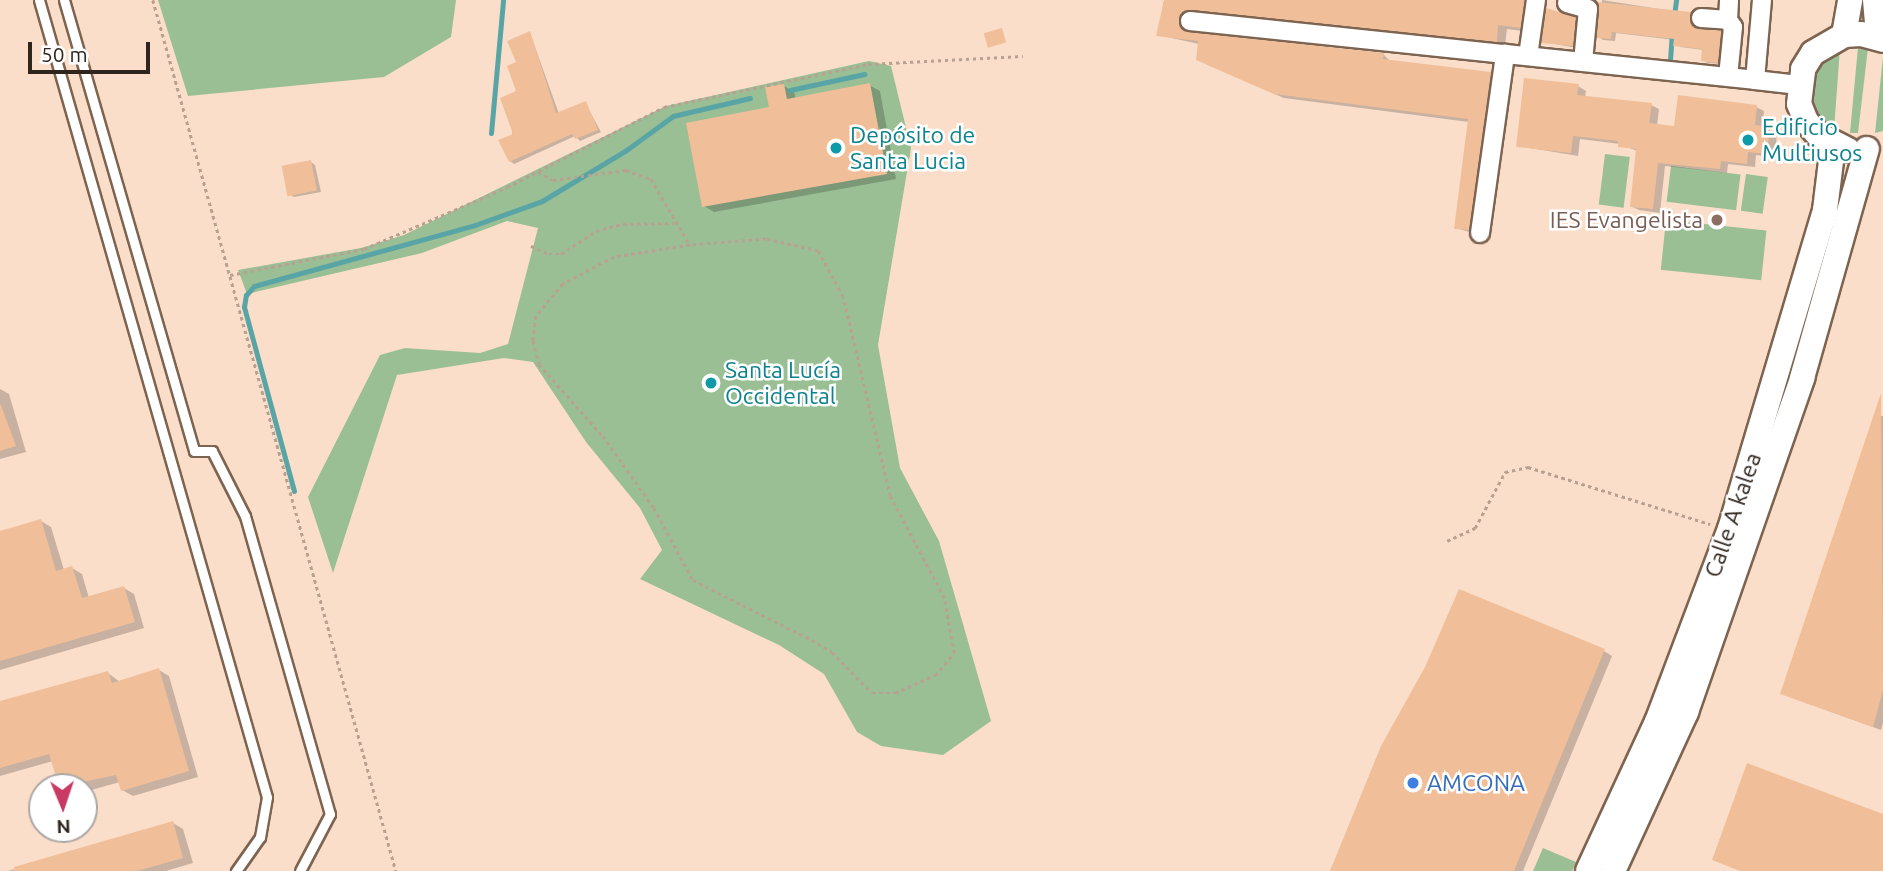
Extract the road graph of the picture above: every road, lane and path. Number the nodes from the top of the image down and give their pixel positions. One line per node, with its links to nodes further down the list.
1 (38, 0): 33 (lane)
2 (64, 0): 34 (lane)
3 (153, 0): 30 (path)
4 (1536, 0): 18 (street)
5 (1546, 0): 10 (street)
6 (1730, 0): 12 (street)
7 (1762, 0): 21 (street)
8 (1850, 0): 14 (street)
9 (1875, 0): 15 (street)
10 (1562, 2): 19 (street)
11 (1701, 18): 12 (street)
12 (1728, 20): 20 (street)
13 (1189, 21): 16 (street)
14 (1844, 35): 15 (street); 22 (street)
15 (1881, 39)
16 (1505, 54): 18 (street); 27 (street)
17 (1023, 56): 25 (path)
18 (1528, 56): 19 (street)
19 (1583, 62): 20 (street)
20 (1728, 77): 21 (street)
21 (1755, 80): 22 (street)
22 (1799, 85): 23 (street)
23 (1833, 145): 24 (street); 31 (street, Calle A kalea)
24 (1875, 147): 37 (street, Calle A kalea)
25 (538, 172): 26 (path); 30 (path)
26 (674, 223): 28 (path); 29 (path)
27 (1480, 233)
28 (690, 245): 28 (path)
29 (531, 246)
30 (229, 275): 35 (path)
31 (1730, 529): 32 (path); 36 (street, Calle A kalea)
32 (1447, 541)
33 (236, 871)
34 (300, 871)
35 (397, 871)
36 (1588, 871)
37 (1613, 871)

